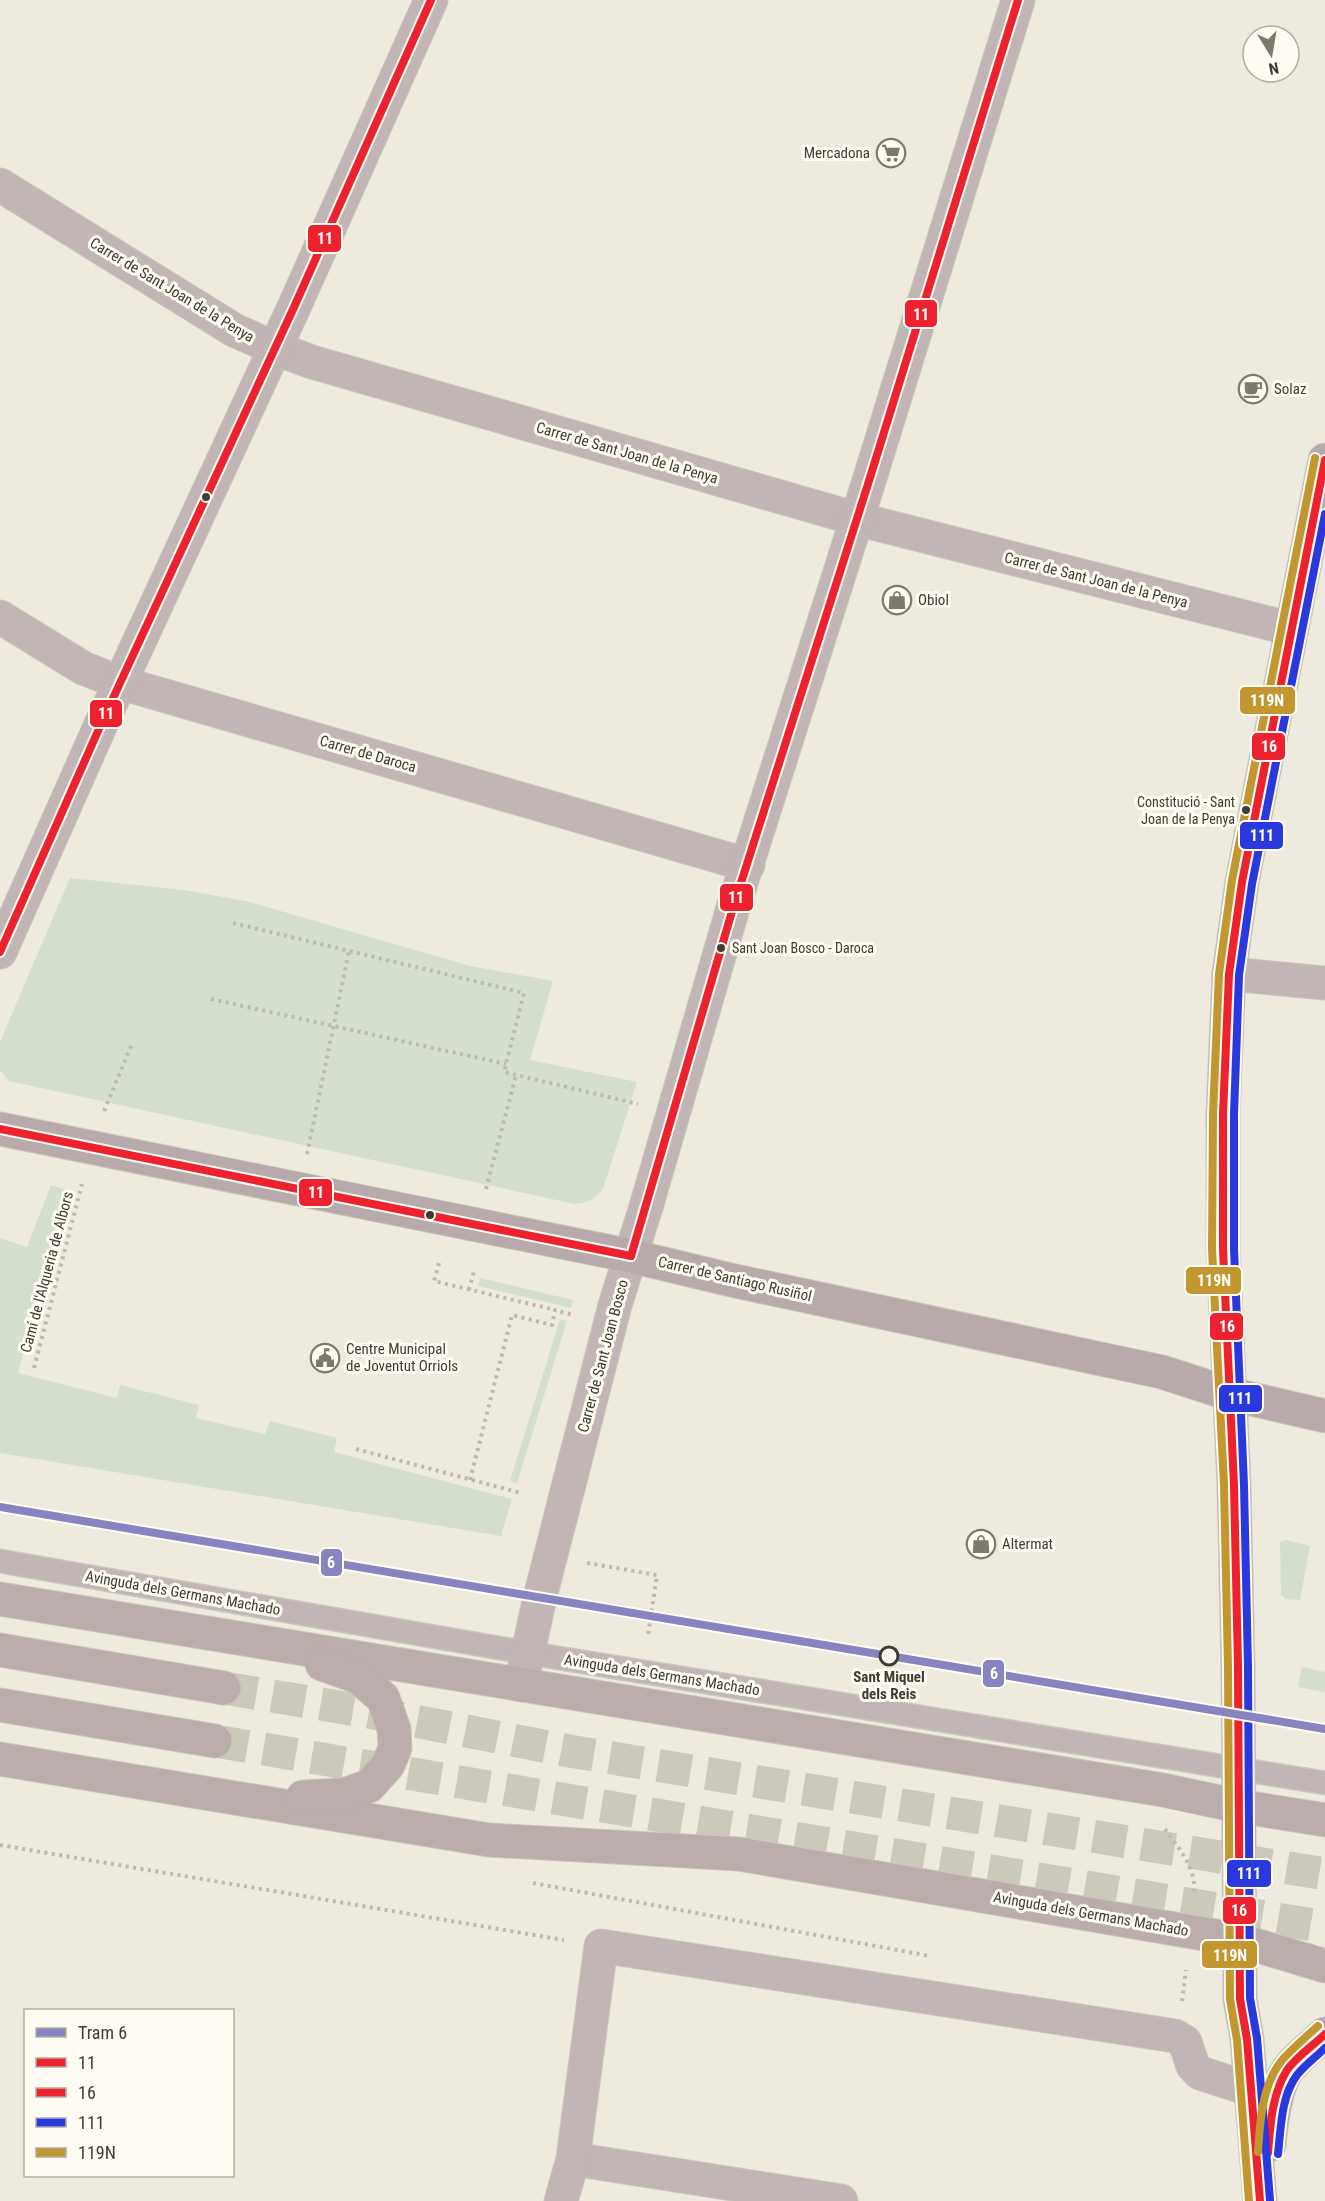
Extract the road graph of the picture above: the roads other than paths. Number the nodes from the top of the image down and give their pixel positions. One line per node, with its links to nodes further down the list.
1 (431, 0): 4 (street)
2 (1018, 0): 6 (street, Carrer de Sant Joan Bosco)
3 (0, 185): 4 (street, Carrer de Sant Joan de la Penya)
4 (274, 348): 6 (street, Carrer de Sant Joan de la Penya); 9 (street)
5 (1325, 460): 8 (main road)
6 (857, 519): 8 (street, Carrer de Sant Joan de la Penya); 10 (street, Carrer de Sant Joan Bosco)
7 (0, 617): 9 (street, Carrer de Daroca)
8 (1292, 629): 12 (main road)
9 (121, 683): 10 (street, Carrer de Daroca); 11 (street)
10 (748, 865): 15 (street, Carrer de Sant Joan Bosco)
11 (0, 952)
12 (1229, 974): 13 (street); 16 (main road)
13 (1325, 983)
14 (0, 1129): 15 (main road, Carrer de Santiago Rusiñol)
15 (631, 1256): 16 (main road, Carrer de Santiago Rusiñol); 22 (street, Carrer de Sant Joan Bosco)
16 (1230, 1394): 17 (main road, Carrer de Santiago Rusiñol); 28 (main road)
17 (1325, 1416)
18 (0, 1561): 22 (lane, Avinguda dels Germans Machado)
19 (0, 1599): 20 (main road)
20 (267, 1643): 23 (main road); 30 (main road)
21 (0, 1650): 24 (main road)
22 (528, 1653): 23 (street, Carrer de Sant Joan Bosco); 28 (lane, Avinguda dels Germans Machado)
23 (521, 1685): 31 (main road)
24 (224, 1688)
25 (0, 1705): 26 (main road)
26 (215, 1741)
27 (0, 1759): 30 (main road, Avinguda dels Germans Machado)
28 (1238, 1769): 29 (lane, Avinguda dels Germans Machado); 31 (main road)
29 (1325, 1783)
30 (250, 1801): 33 (main road, Avinguda dels Germans Machado)
31 (1238, 1806): 32 (main road); 33 (main road)
32 (1325, 1820)
33 (1239, 1940): 34 (main road, Avinguda dels Germans Machado); 36 (main road)
34 (1325, 1966)
35 (1325, 2034): 40 (main road)
36 (1252, 2090): 37 (street); 40 (main road)
37 (573, 2159): 38 (street); 39 (street)
38 (561, 2201)
39 (841, 2201)
40 (1262, 2201)

